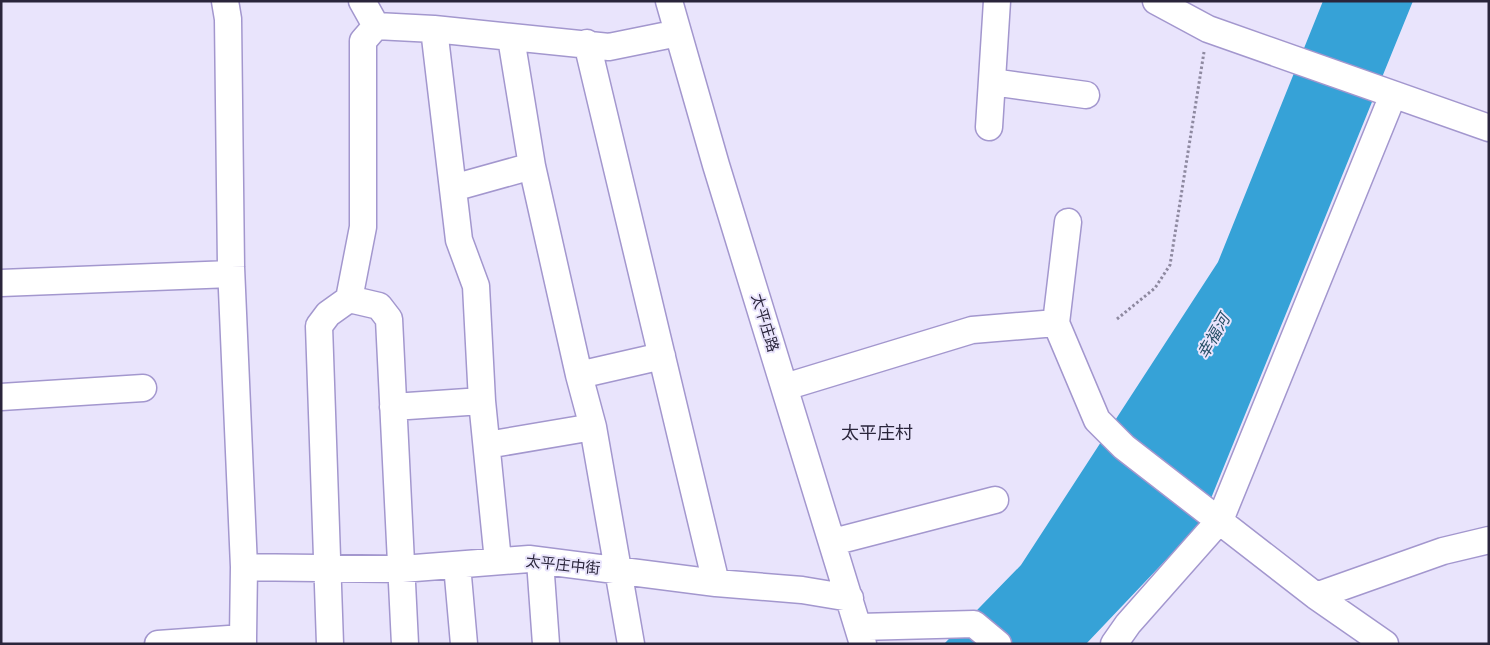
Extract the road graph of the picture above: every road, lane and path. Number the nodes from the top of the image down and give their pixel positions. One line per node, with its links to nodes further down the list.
1 (225, 1): 20 (street)
2 (362, 1): 6 (street)
3 (669, 1): 9 (street, 太平庄路)
4 (997, 1): 12 (street)
5 (1156, 1): 8 (street)
6 (376, 26): 7 (street); 22 (street)
7 (434, 29): 10 (street); 18 (street)
8 (1208, 29): 13 (street); 23 (path)
9 (678, 33): 11 (street); 27 (street, 太平庄路)
10 (511, 38): 11 (street); 17 (street)
11 (587, 43): 25 (street)
12 (992, 82): 14 (street); 15 (street)
13 (1389, 94): 16 (street); 35 (street)
14 (1086, 95)
15 (989, 127)
16 (1489, 128)
17 (532, 166): 18 (street); 26 (street)
18 (453, 188): 30 (street)
19 (1068, 222): 24 (street)
20 (231, 274): 21 (street); 41 (street)
21 (1, 283)
22 (349, 299): 31 (street); 42 (street)
23 (1118, 319)
24 (1056, 323): 27 (street); 35 (street)
25 (662, 356): 26 (street); 45 (street)
26 (579, 375): 32 (street)
27 (785, 387): 37 (street, 太平庄路)
28 (143, 388): 29 (street)
29 (1, 397)
30 (482, 401): 31 (street); 33 (street)
31 (393, 407): 43 (street)
32 (592, 427): 33 (street); 44 (street)
33 (488, 445): 38 (street)
34 (995, 500): 37 (street)
35 (1210, 513): 46 (street); 57 (street)
36 (1489, 540): 46 (street)
37 (833, 542): 47 (street, 太平庄路)
38 (498, 561): 39 (street, 太平庄中街); 40 (street, 太平庄中街)
39 (540, 561): 44 (street, 太平庄中街); 55 (street)
40 (457, 565): 43 (street, 太平庄中街); 54 (street)
41 (244, 567): 42 (street, 太平庄中街); 50 (street)
42 (328, 568): 43 (street, 太平庄中街); 52 (street)
43 (402, 569): 53 (street)
44 (618, 571): 45 (street, 太平庄中街); 56 (street)
45 (716, 583): 47 (street, 太平庄中街)
46 (1316, 596): 58 (street)
47 (850, 598): 48 (street, 太平庄路)
48 (861, 639): 49 (street)
49 (992, 639)
50 (243, 641): 51 (street)
51 (158, 644)
52 (330, 644)
53 (405, 644)
54 (464, 644)
55 (546, 644)
56 (631, 644)
57 (1114, 644)
58 (1385, 644)

